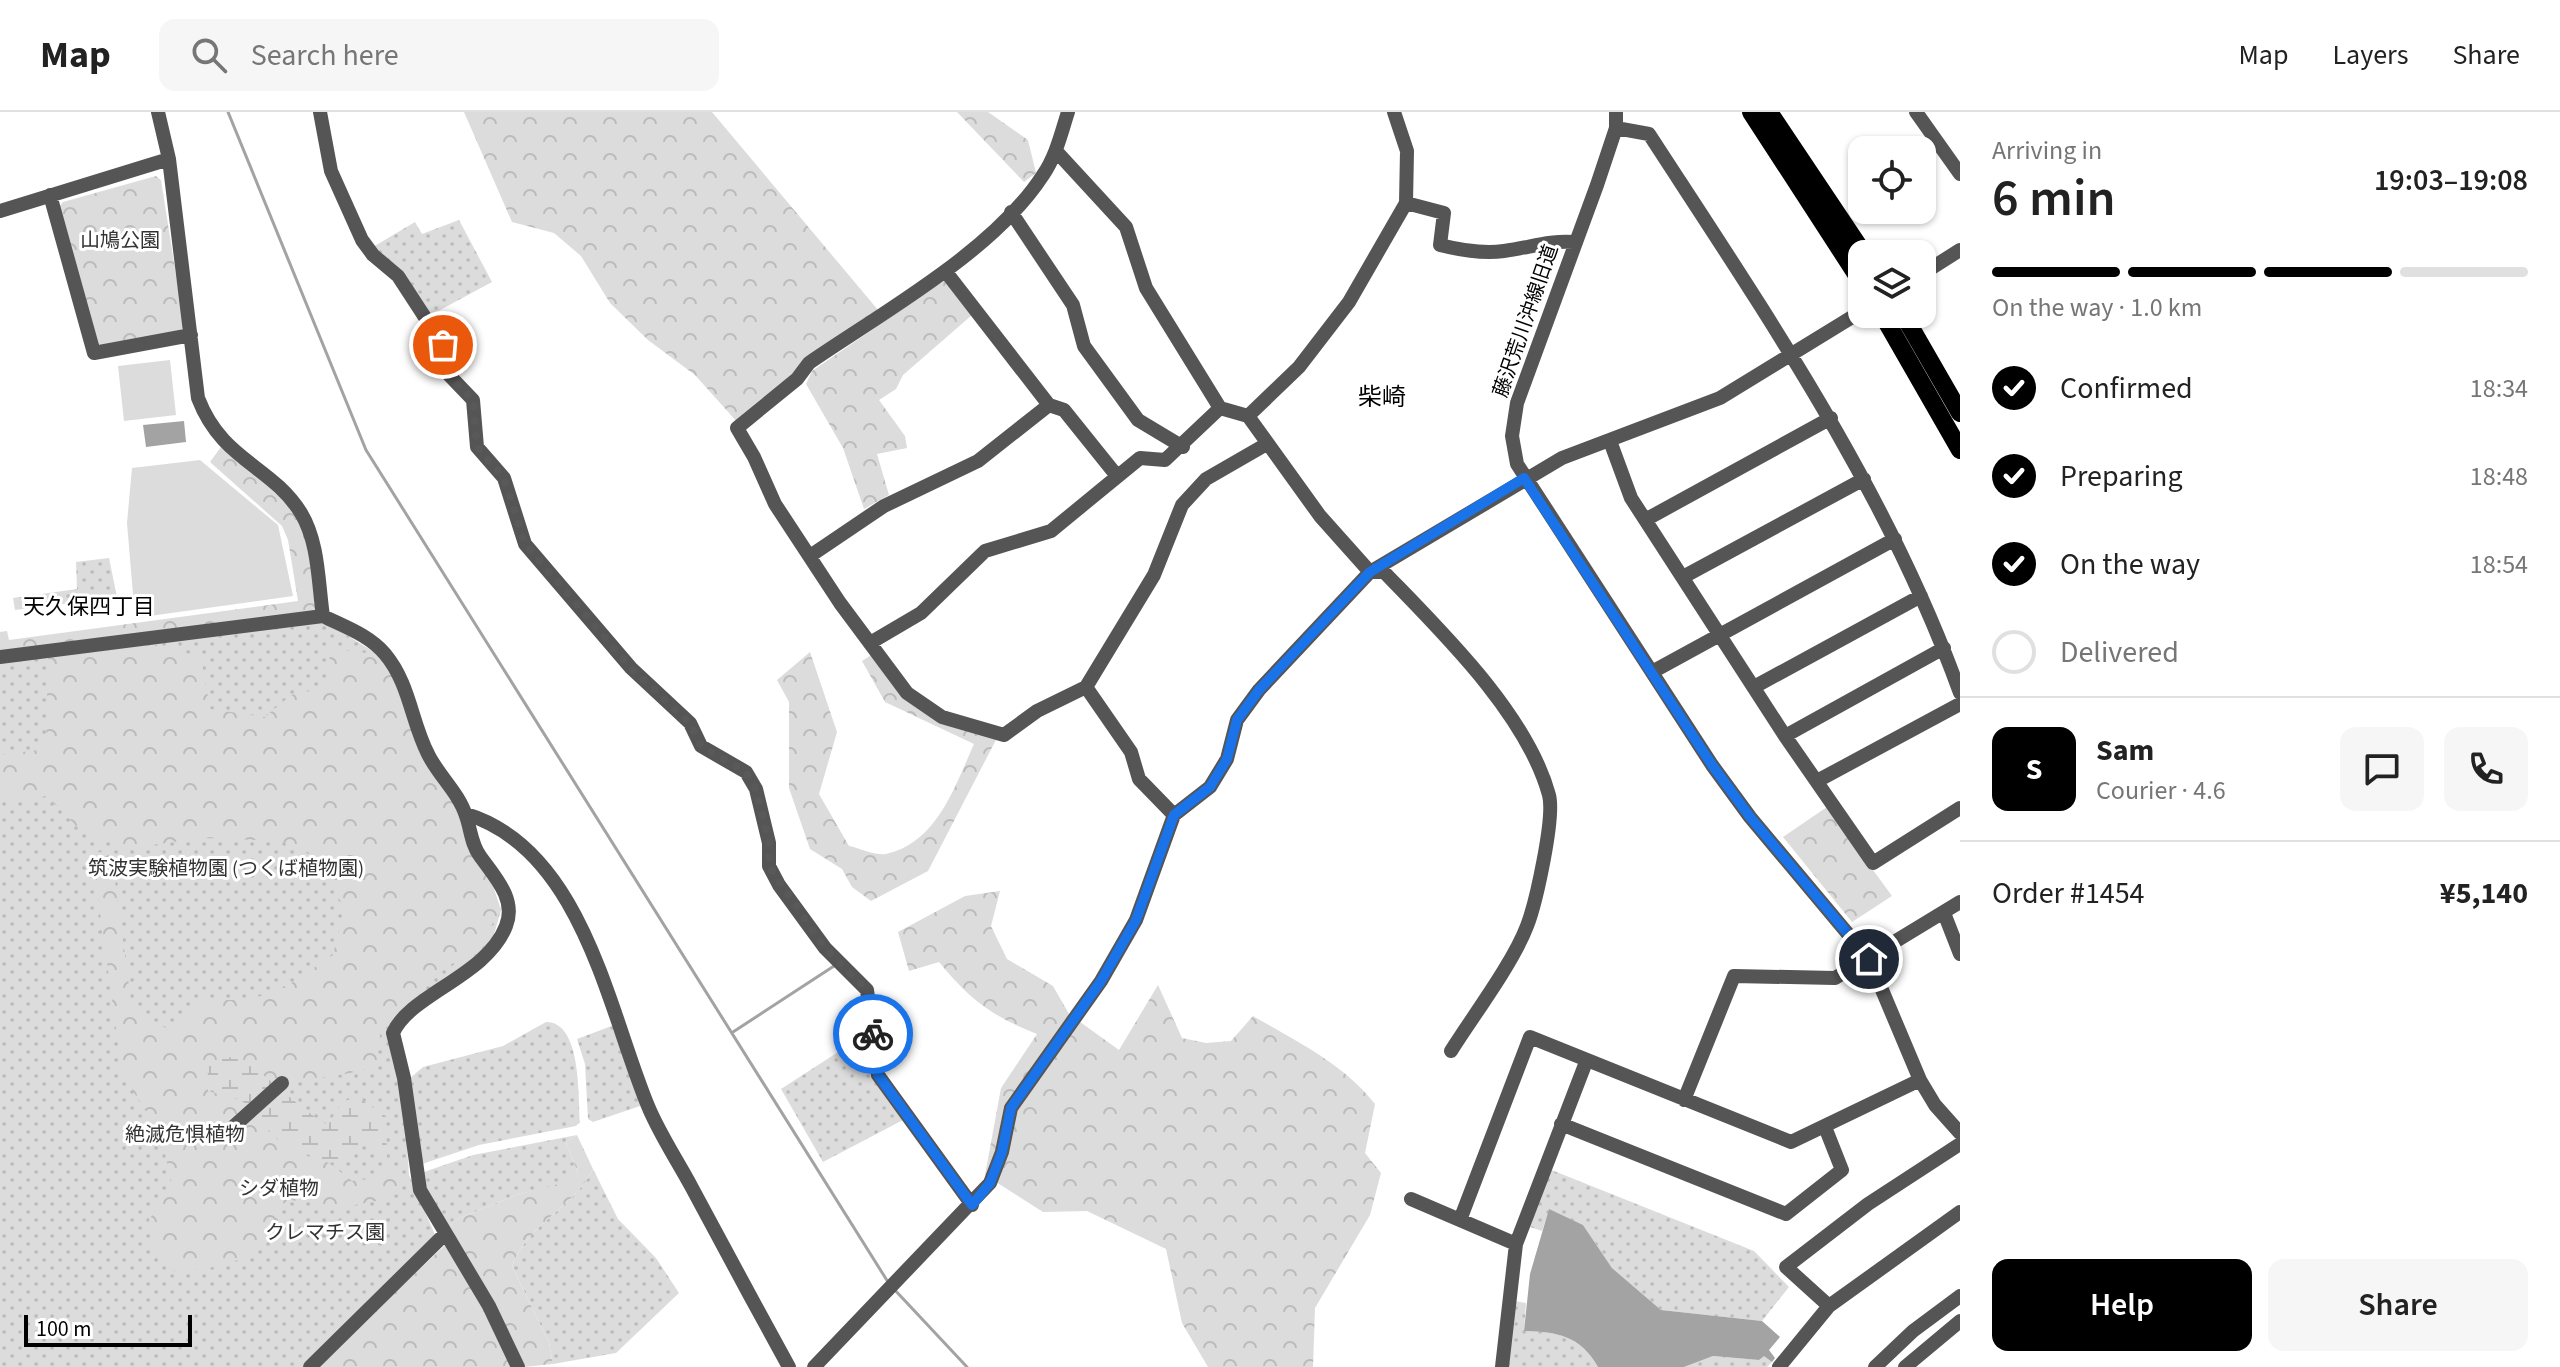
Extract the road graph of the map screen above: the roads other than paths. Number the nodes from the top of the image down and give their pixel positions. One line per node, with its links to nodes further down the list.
1 (158, 112): 11 (street)
2 (320, 112): 76 (street)
3 (1068, 112): 10 (street)
4 (1394, 112): 14 (street)
5 (1616, 112): 9 (street, 藤沢荒川沖線旧道)
6 (1751, 112): 20 (main road)
7 (1769, 112): 17 (main road)
8 (1916, 112): 12 (street)
9 (1616, 128): 18 (street, 藤沢荒川沖線旧道); 27 (street)
10 (1056, 151): 16 (street); 29 (street)
11 (169, 159): 13 (street); 26 (street)
12 (1958, 167)
13 (50, 195): 15 (street); 26 (street)
14 (1406, 203): 18 (street); 31 (street)
15 (0, 211)
16 (1011, 212): 22 (street); 35 (street)
17 (1855, 240)
18 (1574, 242): 38 (street, 藤沢荒川沖線旧道)
19 (1960, 250): 21 (street)
20 (1848, 261)
21 (1936, 265)
22 (946, 272): 28 (street); 42 (street)
23 (1848, 320): 27 (street)
24 (1890, 328): 36 (main road)
25 (1911, 328): 30 (main road)
26 (191, 335): 46 (street)
27 (1793, 355): 32 (street); 33 (street)
28 (1049, 405): 37 (street); 42 (street)
29 (1220, 408): 31 (street); 35 (street)
30 (1960, 413)
31 (1248, 416): 34 (street)
32 (1831, 418): 39 (street); 40 (street)
33 (1610, 441): 38 (street); 40 (street)
34 (1265, 445): 43 (street); 52 (street)
35 (1183, 447): 37 (street)
36 (1960, 450)
37 (1117, 476): 48 (street)
38 (1524, 478): 43 (street); 51 (street, 藤沢荒川沖線旧道)
39 (1864, 479): 41 (street); 44 (street)
40 (1645, 520): 44 (street)
41 (1895, 539): 45 (street); 47 (street)
42 (810, 556): 48 (street)
43 (1370, 572): 60 (street); 65 (street)
44 (1683, 577): 47 (street)
45 (1921, 596): 49 (street); 53 (street)
46 (323, 616): 50 (street); 59 (street)
47 (1722, 634): 51 (street); 53 (street)
48 (870, 643): 52 (street)
49 (1944, 648): 54 (street); 56 (street)
50 (0, 657)
51 (1652, 672): 64 (street, 藤沢荒川沖線旧道)
52 (1086, 687): 60 (street)
53 (1754, 687): 56 (street)
54 (1960, 693)
55 (1960, 704): 57 (street)
56 (1785, 736): 57 (street)
57 (1817, 781): 58 (street)
58 (1960, 808)
59 (466, 814): 79 (street); 86 (street)
60 (1174, 815): 76 (street)
61 (1960, 902): 62 (street)
62 (1944, 913): 63 (street); 64 (street)
63 (1960, 954)
64 (1869, 959): 67 (street, 藤沢荒川沖線旧道); 69 (street)
65 (1451, 1051)
66 (1586, 1062): 69 (street); 70 (street); 78 (street)
67 (1920, 1080): 72 (street); 73 (street, 藤沢荒川沖線旧道)
68 (282, 1083): 71 (street)
69 (1684, 1100): 72 (street)
70 (1561, 1124): 72 (street); 80 (street)
71 (233, 1127)
72 (1825, 1127)
73 (1960, 1133)
74 (1960, 1144): 82 (street)
75 (1411, 1199): 78 (street)
76 (972, 1205): 87 (street)
77 (1960, 1212): 82 (street)
78 (1460, 1220): 80 (street)
79 (444, 1235): 84 (street); 85 (street)
80 (1516, 1244): 88 (street)
81 (1960, 1296): 90 (street)
82 (1829, 1306): 89 (street)
83 (1960, 1321): 91 (street)
84 (310, 1367)
85 (518, 1367)
86 (789, 1367)
87 (814, 1367)
88 (1502, 1367)
89 (1779, 1367)
90 (1875, 1367)
91 (1905, 1367)

